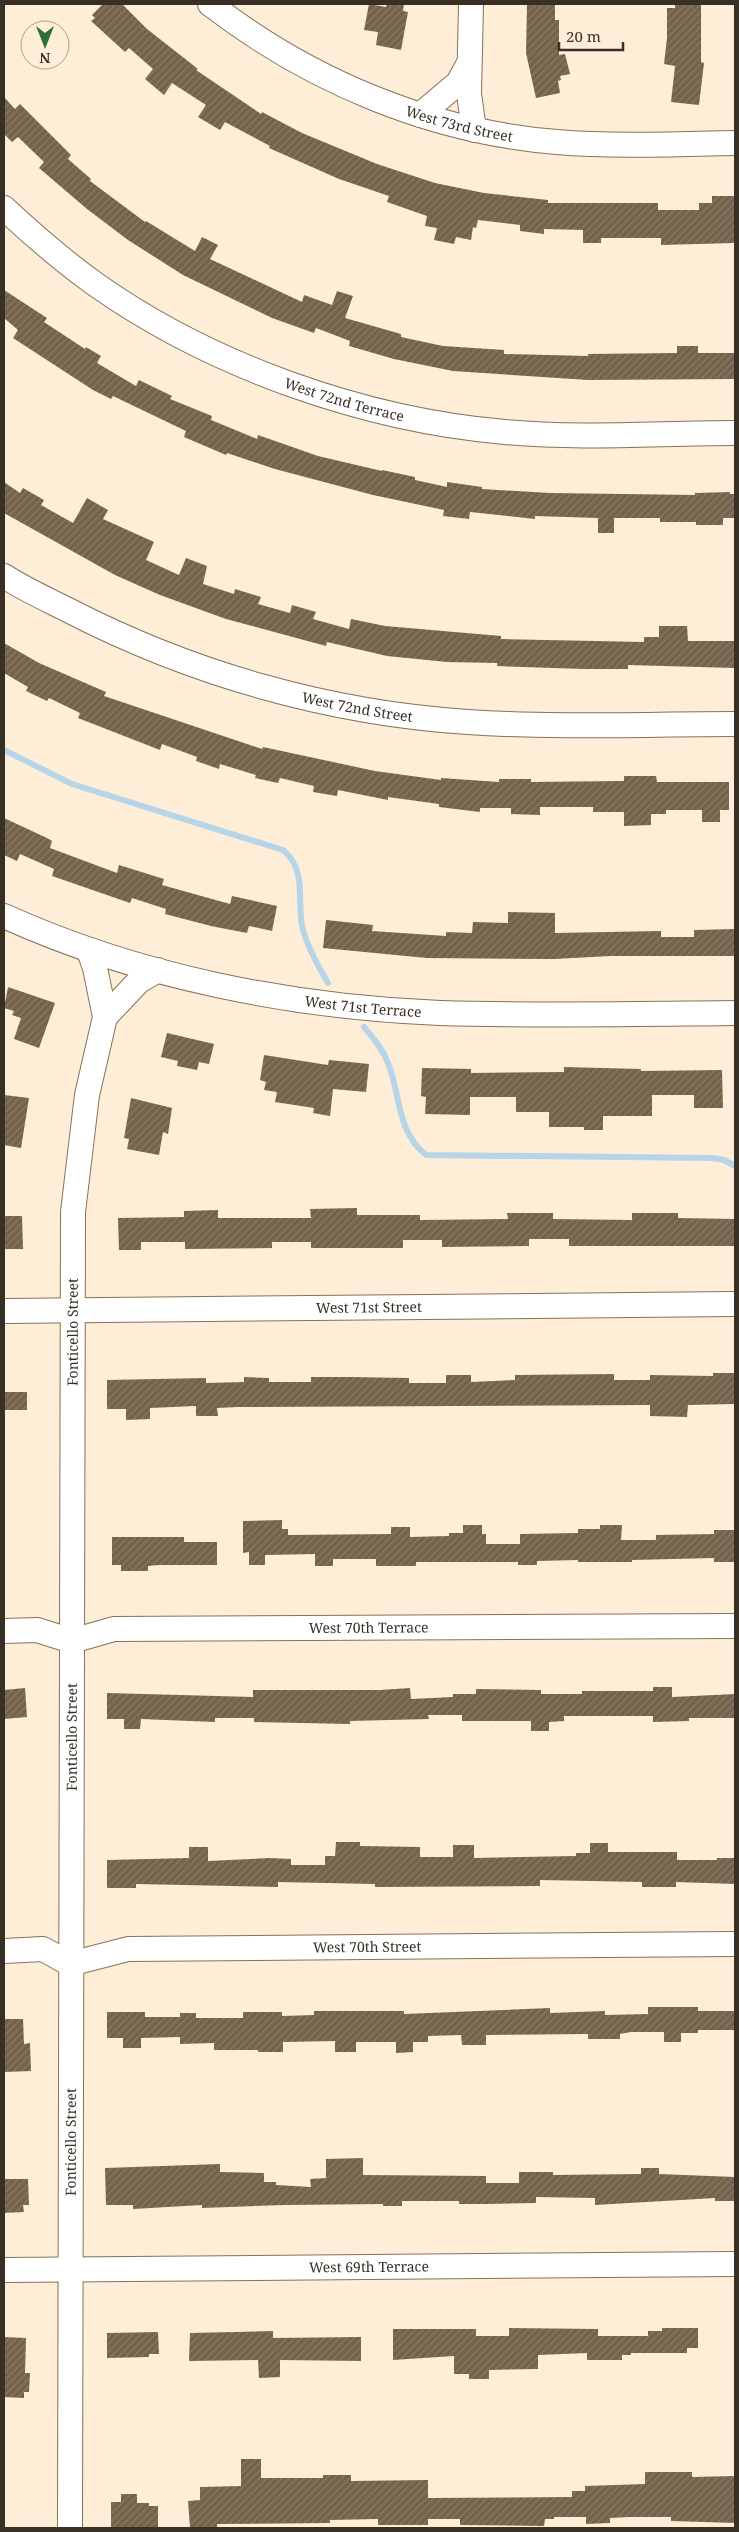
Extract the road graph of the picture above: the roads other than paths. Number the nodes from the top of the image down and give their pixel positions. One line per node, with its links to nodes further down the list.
1 (210, 4): 4 (street, West 73rd Street)
2 (471, 4): 3 (street)
3 (469, 63): 4 (street); 5 (street)
4 (420, 115): 5 (street, West 73rd Street)
5 (474, 130): 6 (street, West 73rd Street)
6 (735, 143)
7 (4, 208): 8 (street, West 72nd Terrace)
8 (735, 433)
9 (4, 576): 10 (street, West 72nd Street)
10 (735, 724)
11 (4, 916): 12 (street, West 71st Terrace)
12 (88, 950): 13 (street, West 71st Terrace); 15 (street, Fonticello Street)
13 (158, 970): 14 (street, West 71st Terrace); 15 (street)
14 (735, 1013)
15 (105, 1017): 17 (street, Fonticello Street)
16 (735, 1304): 17 (street, West 71st Street)
17 (72, 1311): 18 (street, West 71st Street); 21 (street, Fonticello Street)
18 (4, 1312)
19 (735, 1626): 21 (street, West 70th Terrace)
20 (4, 1631): 21 (street)
21 (72, 1641): 24 (street, Fonticello Street)
22 (735, 1944): 24 (street, West 70th Street)
23 (4, 1951): 24 (street)
24 (70, 1964): 26 (street, Fonticello Street)
25 (735, 2264): 26 (street, West 69th Terrace)
26 (69, 2269): 27 (street, West 69th Terrace); 28 (street, Fonticello Street)
27 (4, 2270)
28 (70, 2528)

